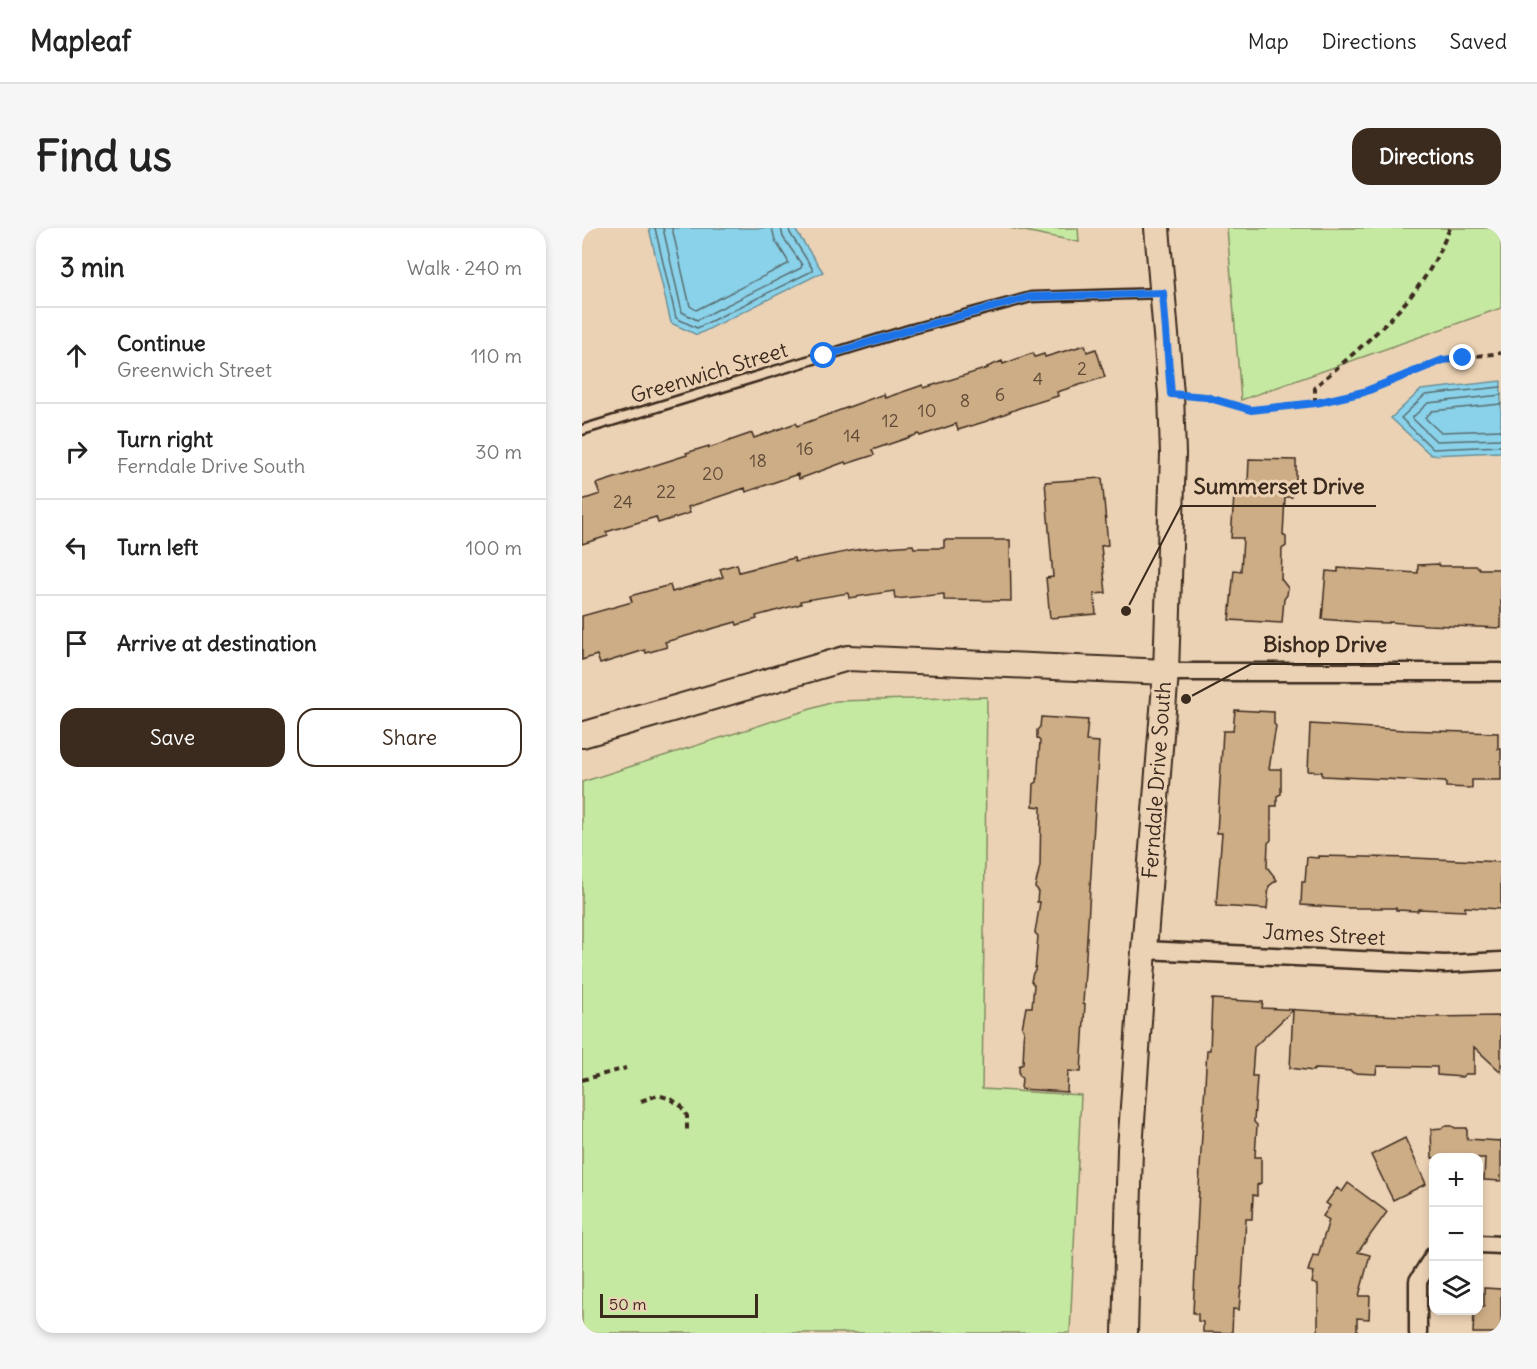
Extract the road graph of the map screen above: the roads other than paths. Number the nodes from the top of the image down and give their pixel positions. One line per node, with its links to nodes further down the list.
1 (1157, 228): 2 (main road, Ferndale Drive South)
2 (1163, 293): 3 (lane, Greenwich Street); 4 (main road, Ferndale Drive South)
3 (582, 430)
4 (1166, 672): 5 (street); 6 (main road); 7 (main road, Ferndale Drive South)
5 (1501, 672)
6 (582, 735)
7 (1144, 950): 8 (street, James Street); 12 (main road, Ferndale Drive South)
8 (1501, 961)
9 (1483, 1244): 10 (street)
10 (1501, 1245)
11 (1431, 1261): 13 (street)
12 (1125, 1333)
13 (1418, 1333)

